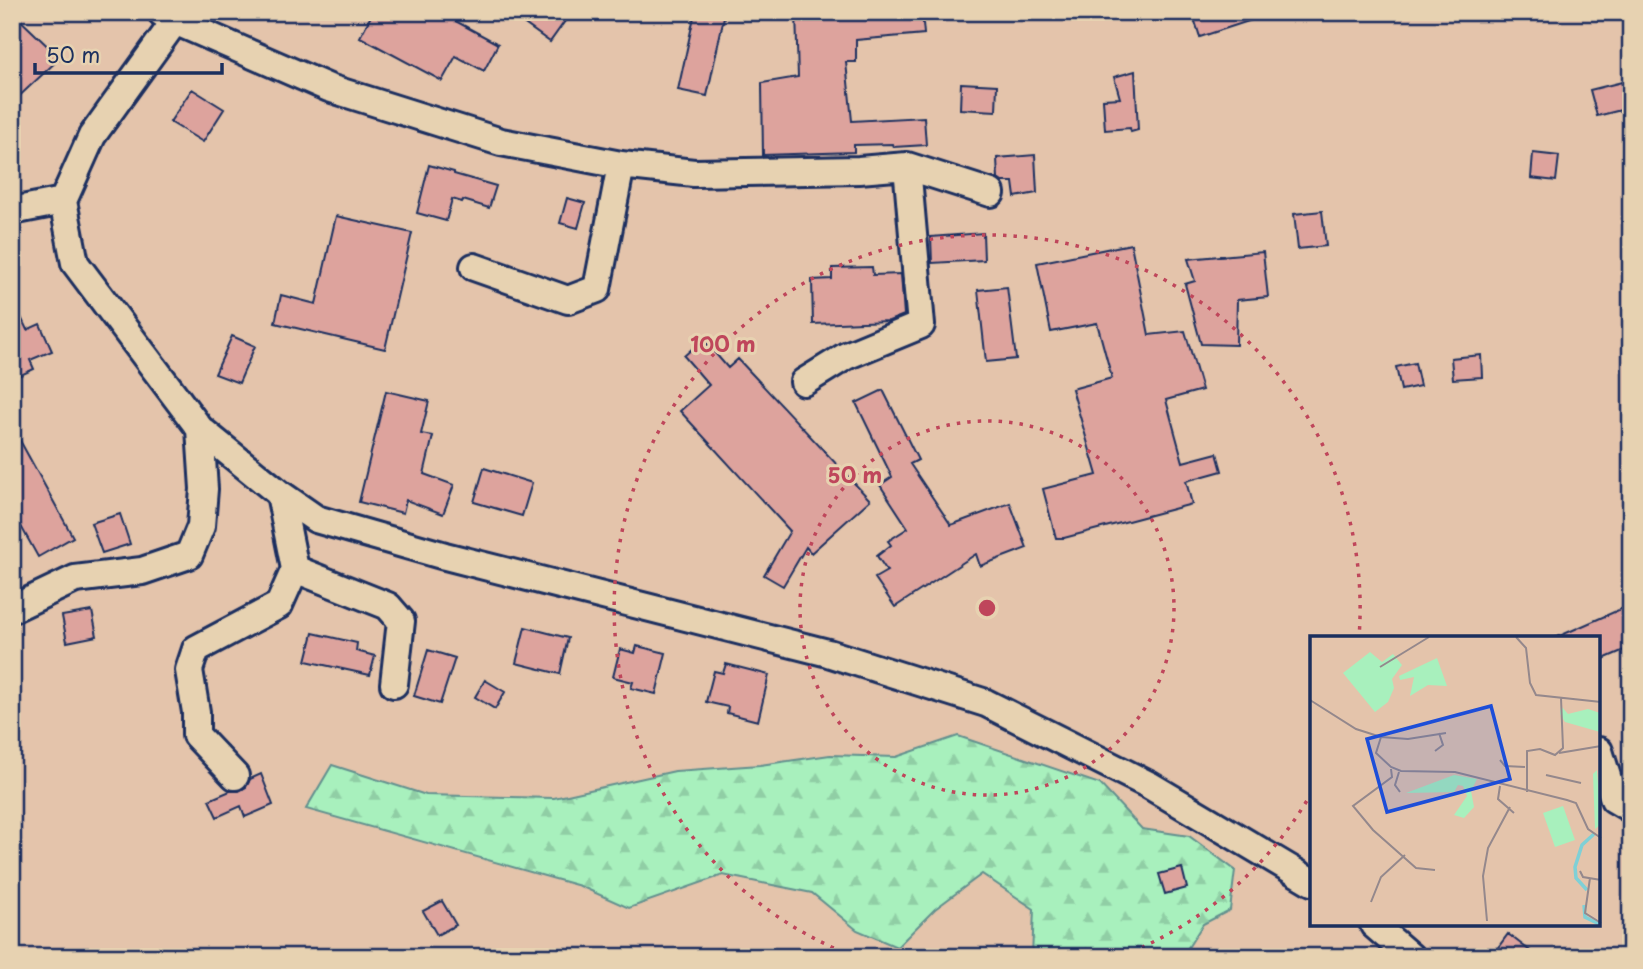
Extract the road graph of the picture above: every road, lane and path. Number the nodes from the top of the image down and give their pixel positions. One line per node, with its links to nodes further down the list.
1 (168, 17): 2 (street); 5 (street)
2 (621, 165): 3 (street); 7 (street)
3 (907, 166): 4 (street); 8 (street)
4 (991, 193)
5 (63, 201): 6 (street); 9 (street)
6 (12, 211)
7 (474, 267)
8 (804, 382)
9 (200, 429): 10 (street); 12 (street)
10 (280, 494): 11 (street); 17 (street)
11 (295, 569): 13 (street); 15 (street)
12 (12, 609)
13 (394, 684)
14 (1601, 757): 16 (street)
15 (235, 776)
16 (1631, 809)
17 (1310, 881)
18 (1376, 927): 19 (street)
19 (1411, 957)

